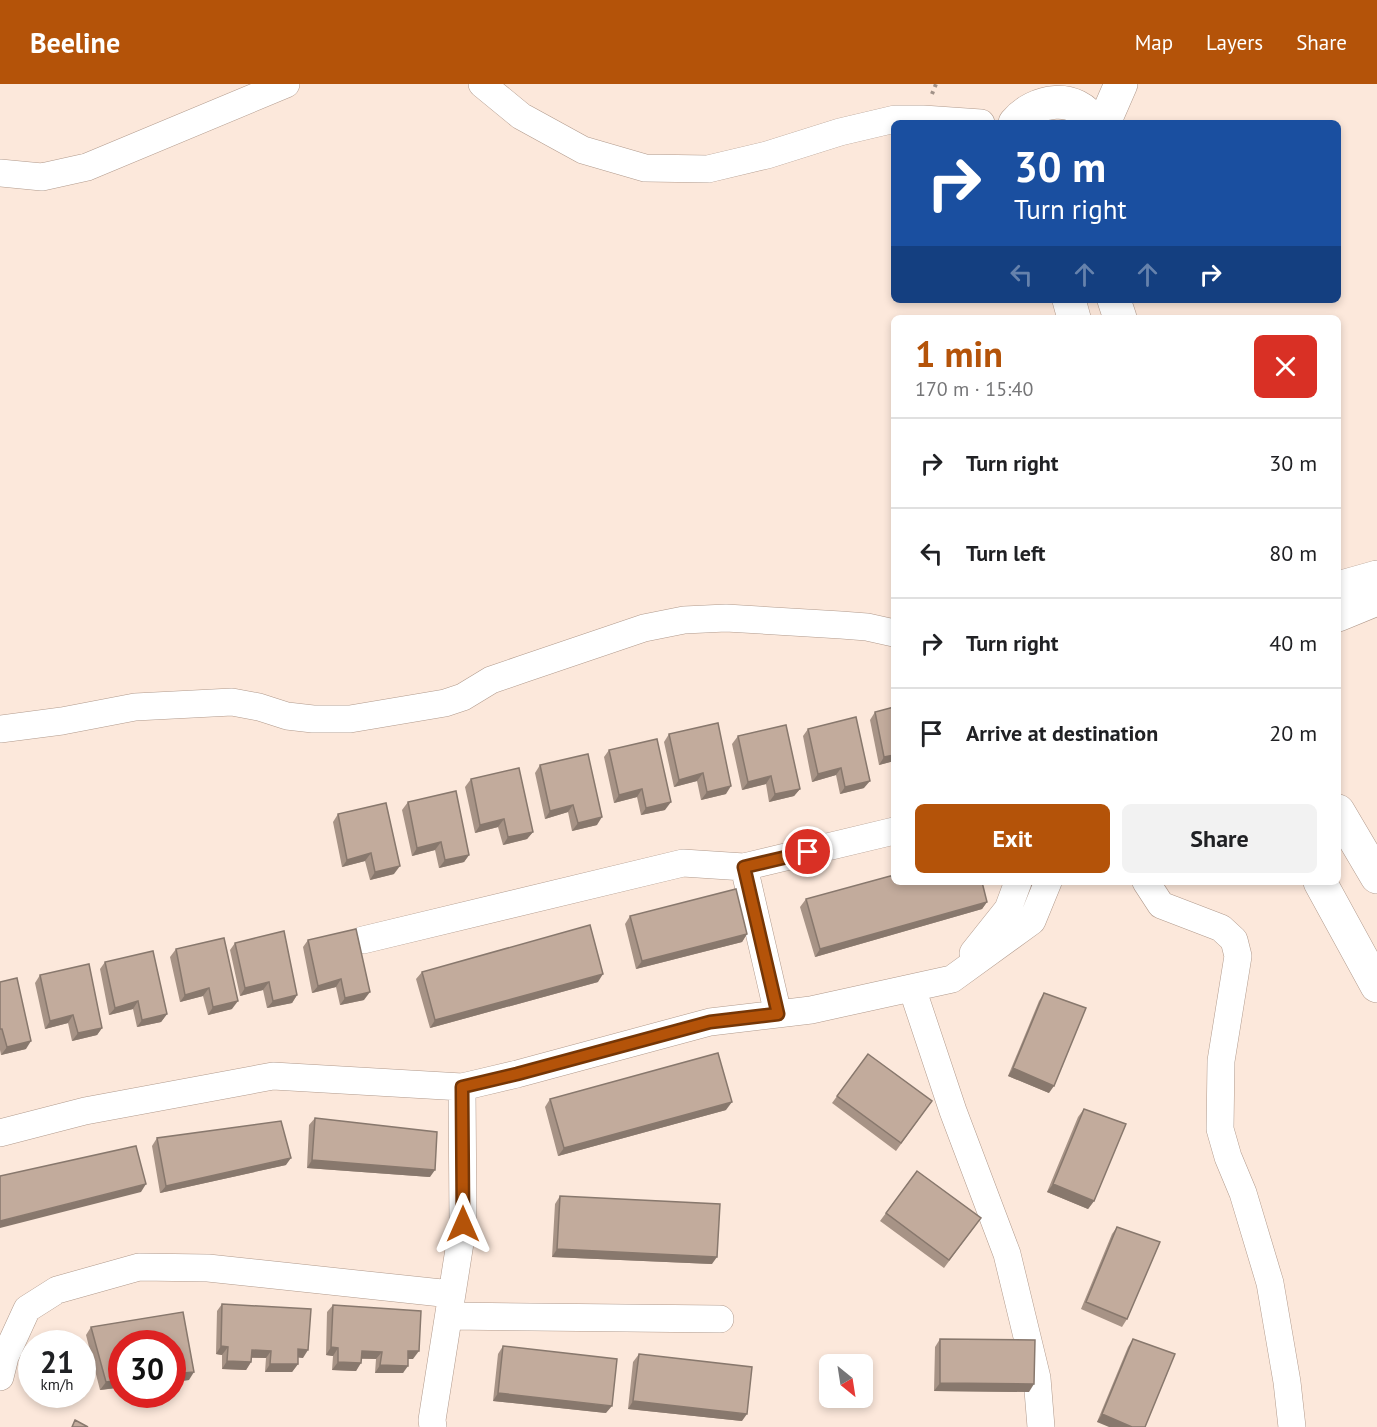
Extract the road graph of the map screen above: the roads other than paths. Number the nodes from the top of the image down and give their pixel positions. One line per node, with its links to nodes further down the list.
1 (286, 84): 9 (street)
2 (482, 84): 5 (street)
3 (1121, 84): 8 (street)
4 (1065, 93): 6 (street); 7 (street)
5 (946, 120)
6 (1017, 120)
7 (1092, 120)
8 (1105, 120)
9 (0, 173)
10 (1377, 577): 11 (street)
11 (1341, 587)
12 (1377, 599): 13 (street)
13 (1341, 614)
14 (891, 632): 15 (street)
15 (0, 729)
16 (1341, 816): 19 (street)
17 (891, 832): 18 (street)
18 (744, 867): 24 (street); 28 (street)
19 (1377, 877)
20 (1017, 885): 25 (street)
21 (1047, 885): 25 (street)
22 (1148, 885): 36 (street)
23 (1322, 885): 26 (street)
24 (363, 940)
25 (952, 980): 27 (street)
26 (1377, 987)
27 (912, 988): 28 (street); 35 (street)
28 (778, 1014): 29 (street)
29 (462, 1087): 30 (street); 31 (street)
30 (0, 1132)
31 (450, 1305): 32 (street); 33 (street); 34 (street)
32 (720, 1319)
33 (2, 1362)
34 (433, 1427)
35 (1041, 1427)
36 (1292, 1427)

